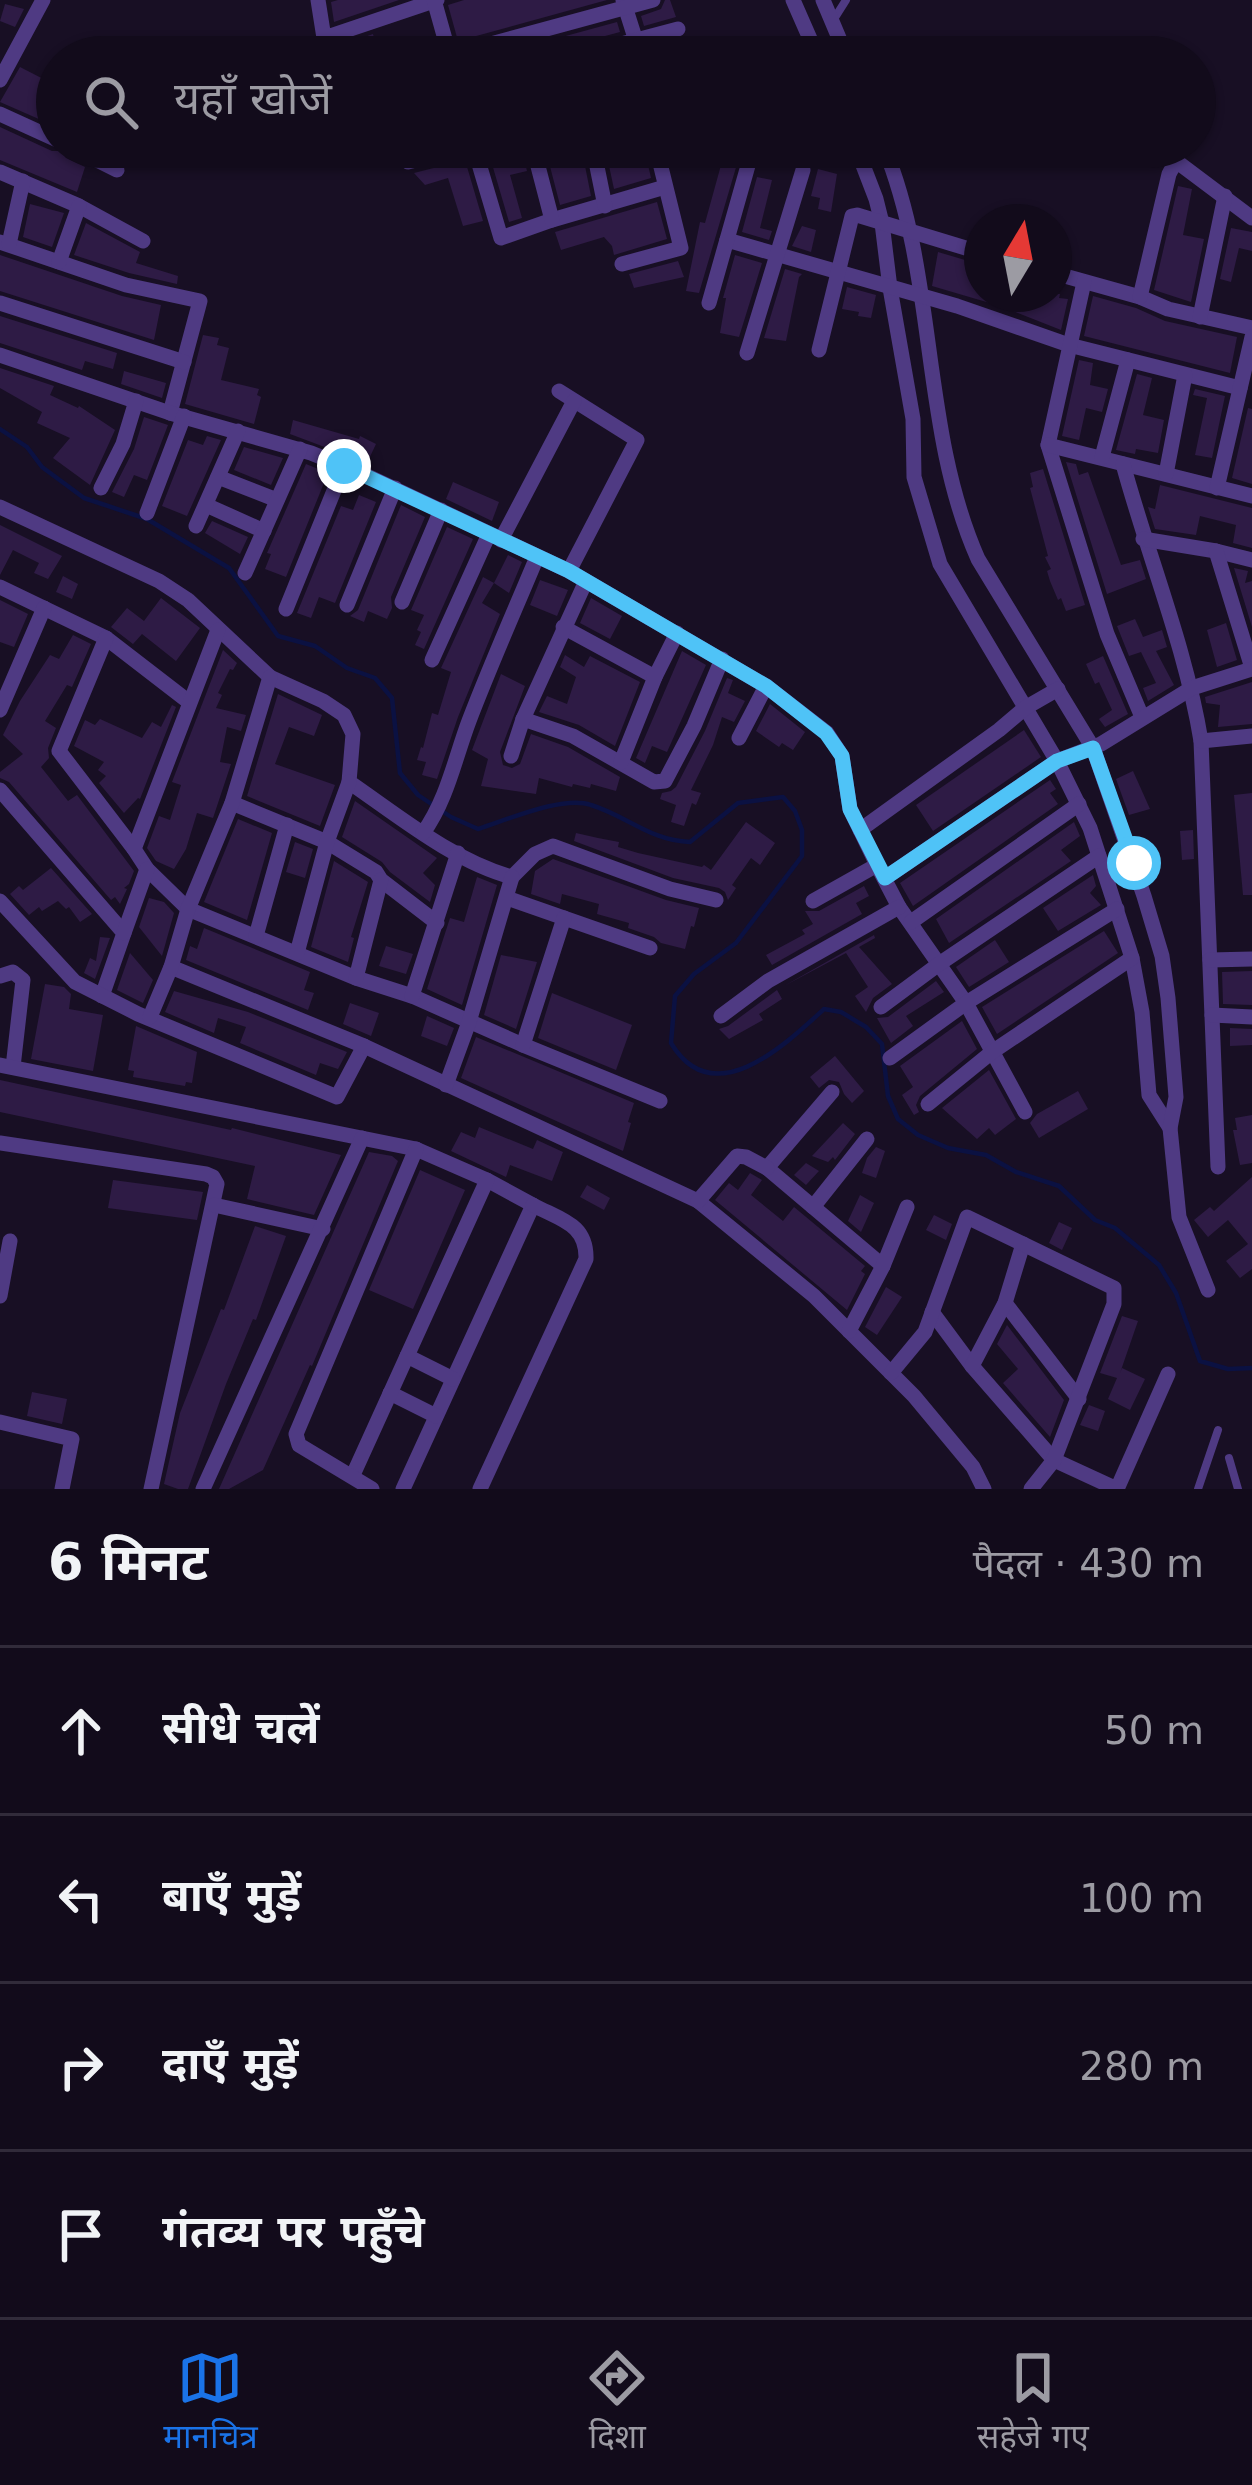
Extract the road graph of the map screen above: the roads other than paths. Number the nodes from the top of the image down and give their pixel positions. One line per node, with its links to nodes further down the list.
1 (44, 0): 21 (street)
2 (318, 0): 13 (street)
3 (373, 0): 10 (street)
4 (435, 0): 10 (street); 15 (street)
5 (652, 0): 9 (street)
6 (793, 0): 19 (street)
7 (823, 0): 11 (street)
8 (846, 0): 11 (lane)
9 (625, 4): 16 (street); 17 (street)
10 (377, 19): 14 (street)
11 (832, 22): 20 (street)
12 (678, 29): 18 (street)
13 (324, 36)
14 (330, 36)
15 (443, 36)
16 (515, 36)
17 (635, 36)
18 (651, 36)
19 (809, 36)
20 (838, 36)
21 (0, 80)
22 (0, 114): 23 (street)
23 (36, 130)
24 (113, 168): 34 (street)
25 (478, 168): 43 (street)
26 (538, 168): 43 (street)
27 (597, 168): 41 (street)
28 (660, 168): 38 (street)
29 (747, 168): 46 (street)
30 (864, 168): 44 (street)
31 (892, 168): 45 (street)
32 (1171, 168): 58 (street)
33 (1186, 168): 39 (street)
34 (117, 170)
35 (803, 170): 50 (street)
36 (0, 172): 37 (street)
37 (23, 181): 40 (street); 48 (street)
38 (664, 187): 41 (street); 52 (street)
39 (1225, 196): 42 (street); 61 (street)
40 (80, 206): 47 (street); 51 (street)
41 (605, 206): 43 (street)
42 (1252, 218)
43 (552, 220)
44 (882, 224): 45 (street); 53 (street); 56 (street)
45 (910, 232): 49 (street); 57 (street)
46 (727, 240): 50 (street); 60 (street)
47 (143, 242)
48 (4, 243): 51 (street)
49 (964, 248)
50 (777, 256): 53 (street); 66 (street)
51 (58, 262): 69 (street)
52 (622, 264)
53 (839, 273): 56 (street); 65 (street)
54 (1072, 278): 55 (street)
55 (1084, 282): 58 (street); 64 (street)
56 (890, 288): 57 (street); 121 (street)
57 (922, 297): 64 (street); 119 (street)
58 (1140, 297): 61 (street)
59 (0, 303): 69 (street)
60 (709, 303)
61 (1200, 317): 62 (street)
62 (1252, 328)
63 (1252, 337): 71 (street)
64 (1069, 345): 68 (street); 77 (street)
65 (819, 350)
66 (747, 353)
67 (0, 355): 73 (street)
68 (1128, 360): 70 (street); 79 (street)
69 (184, 362): 75 (street)
70 (1185, 375): 71 (street); 82 (street)
71 (1240, 388): 86 (street)
72 (559, 392): 74 (street)
73 (136, 401): 75 (street); 84 (street)
74 (574, 401): 95 (street); 100 (street)
75 (177, 415): 76 (street); 92 (street)
76 (238, 430): 78 (street); 83 (street)
77 (1048, 445): 79 (street); 123 (street)
78 (300, 449): 81 (street); 88 (street)
79 (1102, 457): 80 (street)
80 (1123, 464): 82 (street); 96 (street)
81 (344, 466): 85 (street); 107 (street)
82 (1166, 474): 86 (street)
83 (218, 477): 88 (street); 89 (street)
84 (100, 488)
85 (395, 488): 91 (street); 105 (street)
86 (1217, 488): 87 (street)
87 (1252, 496)
88 (277, 500): 94 (street)
89 (206, 505): 93 (street); 94 (street)
90 (0, 507): 109 (street)
91 (441, 510): 95 (street); 104 (street)
92 (147, 513)
93 (196, 526)
94 (264, 531): 101 (street)
95 (495, 537): 98 (street); 113 (street)
96 (1143, 538): 97 (street); 118 (street)
97 (1216, 551): 99 (street); 114 (street)
98 (537, 557): 100 (street); 137 (street)
99 (1252, 560)
100 (569, 571): 102 (street)
101 (245, 572)
102 (586, 581): 108 (street); 110 (street)
103 (0, 587): 106 (street)
104 (402, 602)
105 (346, 605)
106 (44, 608): 111 (street); 122 (street)
107 (286, 609)
108 (562, 627): 116 (street); 124 (street)
109 (218, 630): 115 (street); 120 (street)
110 (677, 633): 112 (street); 116 (street)
111 (106, 638): 120 (street); 140 (street)
112 (722, 659): 117 (street); 131 (street)
113 (432, 661)
114 (1252, 668): 118 (street)
115 (270, 677): 132 (street); 134 (street)
116 (655, 677): 131 (street)
117 (766, 686): 126 (street); 138 (street)
118 (1192, 688): 123 (street); 127 (street)
119 (1058, 689): 121 (street); 128 (street)
120 (189, 702): 140 (street)
121 (1025, 708): 130 (street); 138 (street)
122 (0, 710)
123 (1142, 717): 128 (street)
124 (523, 719): 129 (street); 131 (street)
125 (1252, 736): 127 (street)
126 (740, 738)
127 (1201, 741): 163 (street)
128 (1104, 742): 130 (street); 187 (street)
129 (511, 756)
130 (1057, 761): 135 (street); 144 (street)
131 (621, 762)
132 (350, 782): 137 (street); 139 (street)
133 (0, 790): 157 (street)
134 (232, 803): 136 (street); 152 (street)
135 (1079, 804): 142 (street); 155 (street)
136 (287, 825): 139 (street); 158 (street)
137 (427, 826): 141 (street)
138 (860, 830): 144 (street)
139 (327, 842): 146 (street); 160 (street)
140 (134, 849): 143 (street)
141 (458, 853): 145 (street); 156 (street)
142 (1099, 856): 153 (street); 164 (street)
143 (146, 869): 152 (street); 157 (street)
144 (881, 871): 150 (street); 151 (street)
145 (512, 878): 147 (street); 148 (street)
146 (382, 880): 156 (street); 167 (street)
147 (507, 898): 154 (street); 176 (street)
148 (716, 900)
149 (0, 901): 168 (street)
150 (813, 902)
151 (899, 907): 155 (street); 173 (street)
152 (188, 909): 158 (street); 165 (street)
153 (1117, 909): 161 (street); 170 (street)
154 (564, 918): 159 (street); 177 (street)
155 (911, 922): 164 (street)
156 (437, 923): 169 (street)
157 (124, 933): 168 (street)
158 (256, 936): 160 (street)
159 (650, 948)
160 (297, 953): 167 (street)
161 (1132, 958): 179 (street); 187 (street)
162 (1252, 959): 163 (street)
163 (1210, 961): 172 (street)
164 (939, 964): 170 (street); 171 (street)
165 (171, 967): 174 (street); 178 (street)
166 (0, 976): 181 (street)
167 (356, 978): 169 (street)
168 (102, 996): 174 (street)
169 (412, 996): 176 (street)
170 (966, 1004): 179 (street); 180 (street)
171 (881, 1007)
172 (1212, 1015): 175 (street); 192 (street)
173 (722, 1016)
174 (150, 1017): 178 (street)
175 (1252, 1017)
176 (469, 1022): 177 (street); 182 (street)
177 (523, 1045): 184 (street)
178 (364, 1046): 182 (street)
179 (992, 1052): 185 (street); 186 (street)
180 (890, 1058)
181 (6, 1066): 188 (street)
182 (446, 1085): 195 (street)
183 (832, 1092): 193 (street)
184 (660, 1101)
185 (928, 1104)
186 (1025, 1112)
187 (1170, 1127): 204 (street)
188 (362, 1138): 191 (street); 200 (street)
189 (867, 1138): 199 (street)
190 (0, 1142): 196 (street)
191 (416, 1149): 194 (street); 221 (street)
192 (1218, 1167)
193 (767, 1168): 195 (street); 199 (street)
194 (487, 1180): 197 (street); 209 (street)
195 (698, 1201): 208 (street)
196 (214, 1205): 200 (street); 223 (street)
197 (533, 1205): 213 (street); 227 (street)
198 (907, 1207): 203 (street)
199 (813, 1208): 203 (street)
200 (322, 1229): 224 (street)
201 (10, 1241): 205 (street)
202 (1022, 1244): 206 (street); 207 (street); 215 (street)
203 (883, 1266): 208 (street)
204 (1208, 1290)
205 (0, 1296)
206 (1005, 1303): 210 (street); 215 (street)
207 (932, 1312): 210 (street); 211 (street)
208 (849, 1331): 211 (street)
209 (407, 1356): 213 (street); 214 (street)
210 (972, 1366): 220 (street)
211 (891, 1373): 228 (street)
212 (1168, 1374): 220 (street)
213 (453, 1379): 216 (street)
214 (390, 1393): 216 (street); 221 (street)
215 (1079, 1399): 220 (street)
216 (436, 1416): 226 (street)
217 (0, 1422): 222 (street)
218 (1218, 1430): 230 (lane)
219 (1229, 1458): 231 (lane)
220 (1054, 1460): 229 (street)
221 (352, 1475): 225 (street)
222 (62, 1489)
223 (153, 1489)
224 (203, 1489)
225 (372, 1489)
226 (403, 1489)
227 (479, 1489)
228 (984, 1489)
229 (1031, 1489)
230 (1198, 1489)
231 (1238, 1489)

